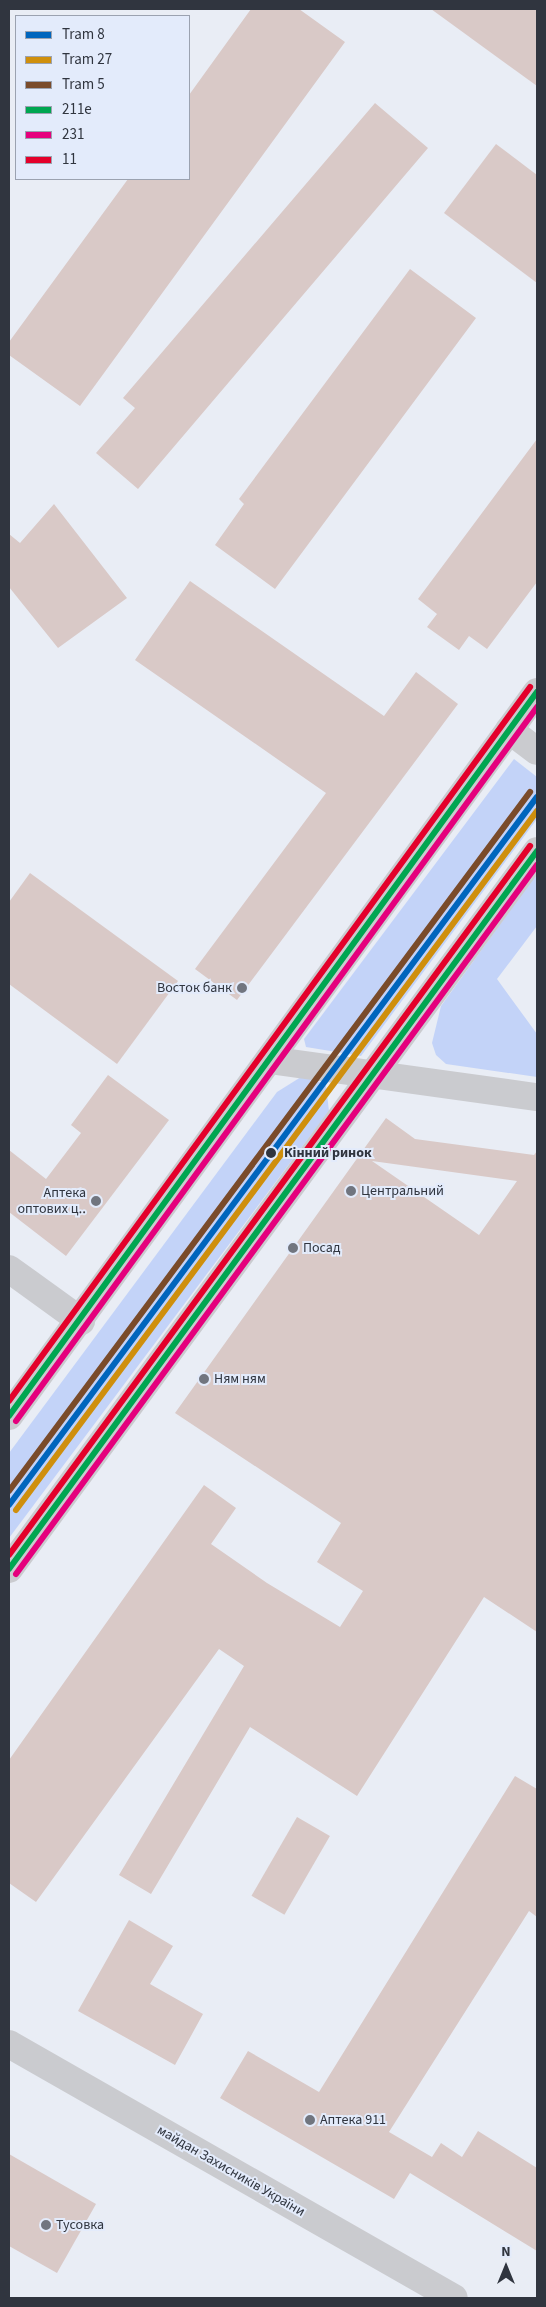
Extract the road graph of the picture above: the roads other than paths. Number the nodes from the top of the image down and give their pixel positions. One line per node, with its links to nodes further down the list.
1 (537, 692): 2 (main road)
2 (509, 730): 3 (main road); 5 (main road)
3 (537, 751)
4 (537, 851): 6 (main road)
5 (269, 1060): 6 (main road); 9 (main road)
6 (375, 1073): 7 (main road); 11 (main road)
7 (537, 1097)
8 (9, 1269): 9 (main road)
9 (81, 1321): 10 (main road)
10 (9, 1416)
11 (9, 1569)
12 (9, 2044): 13 (main road, майдан Захисників України)
13 (454, 2298)

